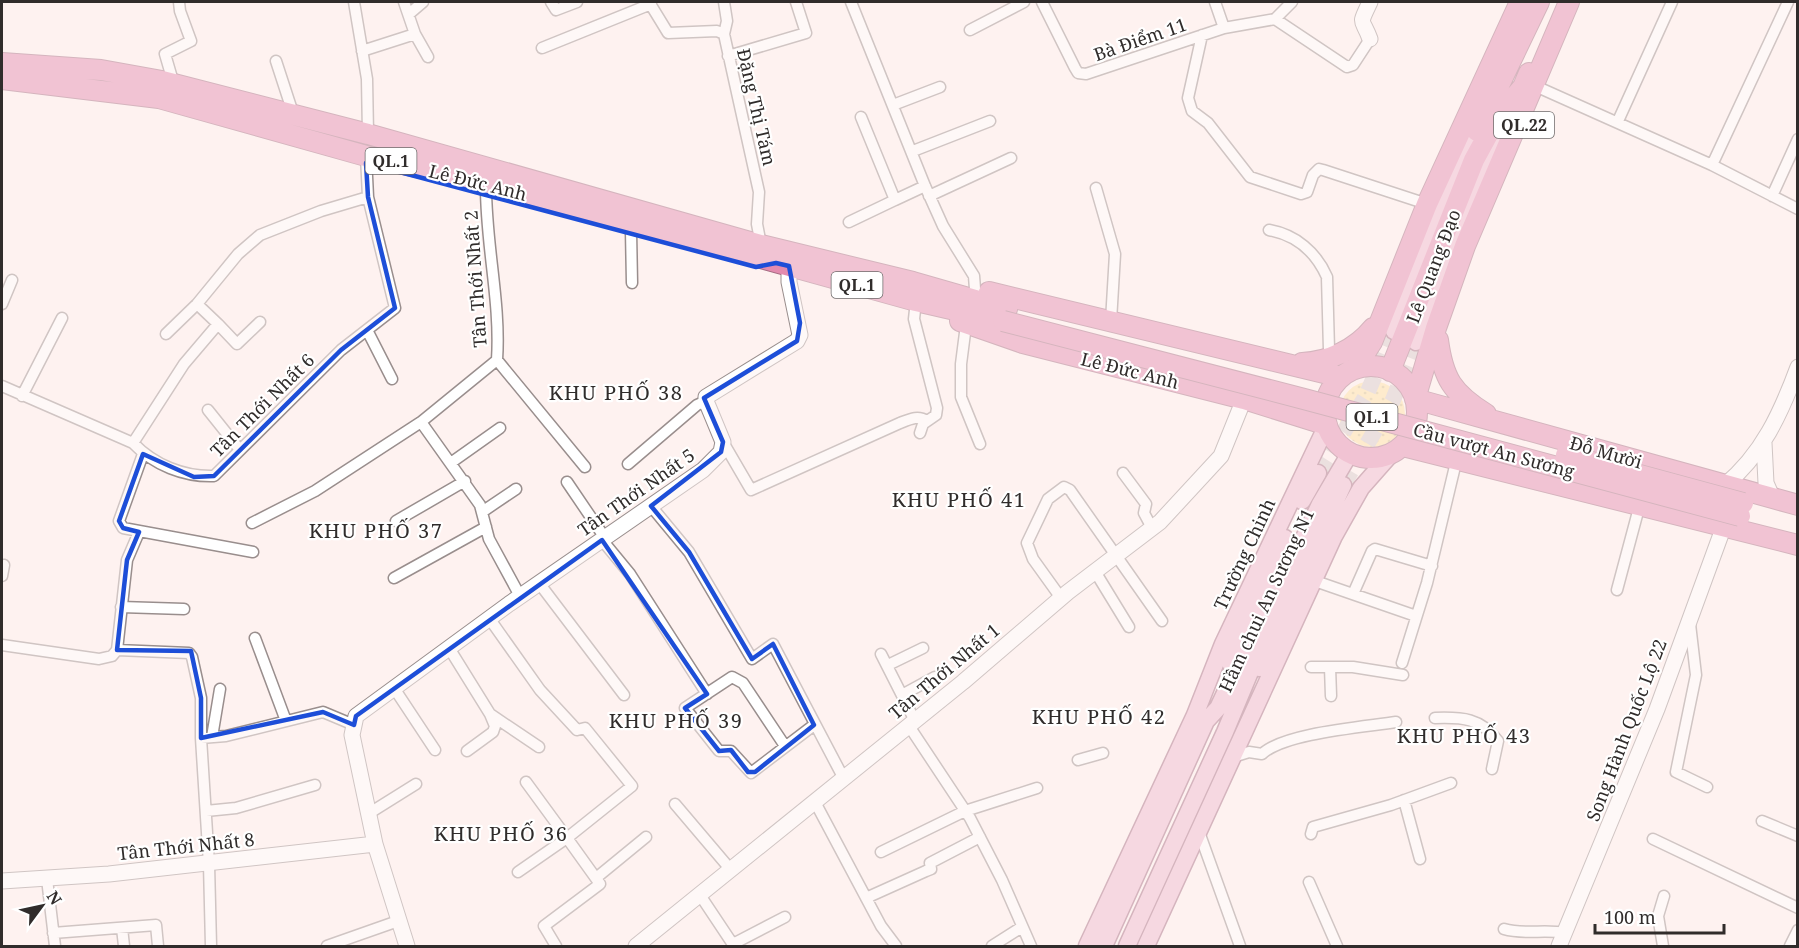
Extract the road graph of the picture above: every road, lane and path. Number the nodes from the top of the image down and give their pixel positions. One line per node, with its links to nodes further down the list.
1 (179, 2): 37 (street)
2 (354, 2): 32 (street)
3 (404, 2): 22 (street)
4 (423, 2): 22 (street)
5 (551, 2): 6 (street)
6 (578, 2)
7 (724, 2): 27 (street)
8 (796, 2): 33 (street)
9 (851, 2): 43 (street)
10 (1024, 2): 25 (street)
11 (1042, 2): 28 (street, Bà Điểm 11)
12 (1215, 2): 24 (street)
13 (1292, 2): 23 (street)
14 (1370, 2): 29 (street)
15 (1539, 2): 48 (highway, Lê Quang Đạo / QL.22)
16 (1567, 2): 39 (highway, Lê Quang Đạo / QL.22)
17 (1581, 2): 39 (highway, Lê Quang Đạo / QL.22)
18 (1672, 2): 47 (street)
19 (1788, 2): 55 (street)
20 (650, 3): 27 (street, Đặng Thị Tám); 30 (street)
21 (1522, 5): 48 (highway, Lê Quang Đạo / QL.22)
22 (409, 14): 26 (street)
23 (1275, 19): 24 (street, Bà Điểm 11); 29 (street)
24 (1224, 28): 28 (street, Bà Điểm 11)
25 (970, 30)
26 (415, 34): 32 (street); 34 (street)
27 (724, 34): 33 (street, Đặng Thị Tám)
28 (1202, 35): 62 (street)
29 (1370, 39)
30 (542, 48)
31 (2, 50): 37 (highway, Lê Đức Anh / QL.1)
32 (362, 51): 49 (street)
33 (728, 56): 67 (street, Đặng Thị Tám)
34 (428, 57)
35 (276, 61): 44 (street)
36 (2, 63): 49 (highway, Lê Đức Anh / QL.1)
37 (171, 78): 44 (highway, Lê Đức Anh / QL.1)
38 (2, 79): 42 (highway, Lê Đức Anh / QL.1)
39 (1532, 86): 47 (street); 54 (highway, Lê Quang Đạo / QL.22); 85 (highway, Lê Quang Đạo / QL.22); 86 (main road)
40 (940, 87): 43 (street)
41 (2, 89): 42 (highway, Lê Đức Anh / QL.1)
42 (139, 100): 53 (highway, Lê Đức Anh / QL.1)
43 (893, 105): 51 (street)
44 (291, 107): 49 (highway, Lê Đức Anh / QL.1)
45 (861, 117): 61 (street)
46 (990, 121): 51 (street)
47 (1618, 121): 55 (street)
48 (1468, 126): 54 (highway, Lê Quang Đạo / QL.22); 62 (highway, Lê Quang Đạo / QL.22); 82 (main road)
49 (369, 130): 67 (highway, Lê Đức Anh / QL.1)
50 (1797, 139): 59 (street)
51 (913, 151): 58 (street)
52 (1011, 158): 58 (street)
53 (366, 160): 56 (highway, Lê Đức Anh / QL.1); 60 (street, Tân Thới Nhất 6)
54 (1474, 160): 91 (highway, Lê Quang Đạo)
55 (1712, 165): 59 (street)
56 (486, 187): 66 (highway, Lê Đức Anh / QL.1); 68 (highway, Lê Đức Anh / QL.1); 88 (street, Tân Thới Nhất 2)
57 (1096, 188): 78 (street)
58 (927, 191): 61 (street); 71 (street)
59 (1772, 196): 63 (street)
60 (368, 197): 75 (street); 83 (street, Tân Thới Nhất 6)
61 (894, 200): 64 (street)
62 (1427, 204): 82 (highway, Lê Quang Đạo / QL.22)
63 (1797, 209)
64 (849, 222)
65 (1269, 230): 87 (street)
66 (631, 231): 68 (highway, Lê Đức Anh / QL.1); 70 (street)
67 (759, 244): 72 (highway, Lê Đức Anh / QL.1)
68 (782, 265): 73 (highway, Lê Đức Anh / QL.1); 98 (street)
69 (12, 280): 74 (street)
70 (632, 283)
71 (975, 289): 72 (highway, Lê Đức Anh / QL.1); 78 (highway, Lê Đức Anh / QL.1)
72 (941, 298): 73 (highway, Lê Đức Anh / QL.1); 76 (highway, Lê Đức Anh / QL.1); 81 (highway, Lê Đức Anh / QL.1)
73 (916, 301): 102 (street)
74 (2, 304)
75 (196, 304): 80 (street); 84 (street)
76 (1005, 315): 131 (highway, Cầu vượt An Sương / QL.1, bridge)
77 (62, 318): 95 (street)
78 (1111, 321): 89 (highway, Lê Đức Anh / QL.1)
79 (260, 322): 80 (street)
80 (218, 324): 107 (street)
81 (966, 325): 96 (highway, Lê Đức Anh / QL.1); 110 (street)
82 (1378, 328): 87 (highway); 89 (highway); 92 (highway, Lê Quang Đạo / QL.22)
83 (367, 330): 93 (street); 111 (street, Tân Thới Nhất 6)
84 (166, 334)
85 (1437, 335): 97 (highway, Lê Quang Đạo / QL.22); 101 (highway)
86 (1416, 342)
87 (1329, 350): 89 (highway)
88 (497, 360): 103 (street, Tân Thới Nhất 2); 118 (street)
89 (1282, 363): 92 (highway, Lê Đức Anh / QL.1); 99 (highway)
90 (1797, 368): 109 (street)
91 (1390, 371): 92 (highway); 97 (highway)
92 (1348, 373): 104 (highway)
93 (392, 379)
94 (2, 386): 95 (street, Tân Thới Nhất 6)
95 (22, 396): 107 (street, Tân Thới Nhất 6)
96 (1244, 399): 99 (highway, Lê Đức Anh / QL.1); 137 (street, Tân Thới Nhất 1)
97 (1415, 399): 101 (highway, Đỗ Mười / QL.1); 112 (highway)
98 (706, 401): 108 (street); 117 (street)
99 (1271, 406): 104 (highway, Lê Đức Anh / QL.1)
100 (208, 410): 111 (street)
101 (1494, 419): 119 (highway); 125 (highway, Đỗ Mười / QL.1)
102 (927, 421): 106 (street); 108 (street)
103 (421, 422): 116 (street); 134 (street, Tân Thới Nhất 2)
104 (1327, 425): 113 (highway); 178 (main road, Trường Chinh)
105 (500, 428): 116 (street)
106 (920, 433)
107 (133, 442): 114 (street, Tân Thới Nhất 6)
108 (723, 442): 129 (street, Tân Thới Nhất 5)
109 (1764, 443): 125 (street); 127 (street)
110 (980, 444)
111 (240, 450): 114 (street, Tân Thới Nhất 6)
112 (1397, 450): 113 (highway); 115 (highway, QL.1); 146 (main road, Trường Chinh)
113 (1350, 453): 159 (main road, Trường Chinh)
114 (144, 454): 138 (street)
115 (1457, 458): 119 (highway, QL.1); 143 (street)
116 (452, 462): 122 (street)
117 (628, 464)
118 (585, 467)
119 (1492, 467): 128 (highway, QL.1)
120 (1123, 473): 137 (street)
121 (1318, 473): 183 (main road)
122 (465, 481): 130 (street); 133 (street)
123 (567, 482): 139 (street)
124 (1343, 485): 188 (main road, Hầm chui An Sương N1)
125 (1724, 486): 127 (highway, Đỗ Mười / QL.1)
126 (516, 489): 130 (street)
127 (1773, 499): 131 (highway); 132 (highway, QL.1)
128 (1640, 504): 131 (highway, QL.1); 148 (street)
129 (651, 506): 139 (street, Tân Thới Nhất 5); 187 (street)
130 (482, 512): 135 (street)
131 (1736, 515): 132 (highway, QL.1); 136 (highway, QL.1); 140 (highway, QL.1); 157 (street, Song Hành Quốc Lộ 22)
132 (1797, 518): 136 (highway, QL.1)
133 (396, 521)
134 (252, 523)
135 (486, 527): 145 (street); 150 (street)
136 (1773, 527): 140 (highway)
137 (1152, 528): 142 (street, Tân Thới Nhất 1)
138 (140, 532): 141 (street); 152 (street)
139 (604, 539): 147 (street, Tân Thới Nhất 5); 174 (street)
140 (1797, 544)
141 (253, 552)
142 (1119, 556): 144 (street, Tân Thới Nhất 1); 151 (street); 156 (street)
143 (1432, 566): 149 (street); 154 (street)
144 (1096, 573): 151 (street, Tân Thới Nhất 1); 158 (street)
145 (394, 578)
146 (1315, 581): 149 (street); 181 (main road, Trường Chinh)
147 (539, 583): 150 (street, Tân Thới Nhất 5); 176 (street)
148 (1617, 590)
149 (1353, 594): 154 (street)
150 (520, 596): 155 (street, Tân Thới Nhất 5)
151 (1061, 598): 185 (street, Tân Thới Nhất 1)
152 (121, 606): 153 (street); 164 (street)
153 (184, 609)
154 (1416, 616): 166 (street)
155 (489, 618): 162 (street, Tân Thới Nhất 5); 219 (street)
156 (1162, 621)
157 (1689, 621): 204 (street); 242 (street, Song Hành Quốc Lộ 22)
158 (1129, 627)
159 (1259, 633): 183 (main road, Trường Chinh); 188 (main road, Trường Chinh)
160 (255, 638): 182 (street)
161 (2, 645): 164 (street)
162 (449, 648): 172 (street, Tân Thới Nhất 5); 179 (street)
163 (923, 648): 167 (street)
164 (117, 650): 189 (street)
165 (882, 654): 167 (street)
166 (1402, 663)
167 (888, 665): 175 (street)
168 (1311, 667): 169 (street)
169 (1330, 667): 170 (street); 177 (street)
170 (1403, 675)
171 (935, 677): 175 (street)
172 (394, 688): 186 (street, Tân Thới Nhất 5); 193 (street)
173 (220, 689): 189 (street)
174 (707, 694): 191 (street); 191 (street)
175 (902, 694): 185 (street)
176 (624, 695)
177 (1331, 696)
178 (1200, 702): 190 (main road, Trường Chinh); 255 (main road, Trường Chinh)
179 (490, 714): 192 (street); 194 (street)
180 (1435, 718): 198 (street)
181 (1249, 719): 196 (main road, Trường Chinh); 206 (main road, Trường Chinh)
182 (286, 721): 186 (street); 189 (street)
183 (1206, 721): 190 (main road, Trường Chinh)
184 (1396, 722): 196 (street)
185 (912, 723): 199 (street, Tân Thới Nhất 1); 211 (street)
186 (354, 725): 212 (street)
187 (814, 725): 191 (street); 199 (street)
188 (1225, 732): 206 (main road, Trường Chinh)
189 (207, 738): 210 (street)
190 (1195, 744): 256 (main road, Trường Chinh)
191 (785, 746)
192 (539, 747)
193 (435, 750)
194 (467, 751)
195 (1103, 753): 197 (street)
196 (1233, 757): 214 (main road, Trường Chinh)
197 (1078, 760)
198 (1492, 769)
199 (844, 779): 208 (street, Tân Thới Nhất 1)
200 (526, 782): 219 (street)
201 (1451, 783): 207 (street)
202 (416, 784): 212 (street)
203 (315, 785): 210 (street)
204 (1707, 787)
205 (1036, 788): 211 (street)
206 (1200, 788): 257 (main road, Trường Chinh)
207 (1404, 800): 215 (street); 223 (street)
208 (815, 802): 225 (street, Tân Thới Nhất 1); 233 (street)
209 (675, 804): 225 (street)
210 (206, 811): 224 (street)
211 (965, 811): 218 (street); 222 (street)
212 (368, 814): 221 (street)
213 (1762, 821): 216 (street)
214 (1199, 832): 258 (main road, Trường Chinh); 259 (street)
215 (1311, 834)
216 (1797, 836)
217 (646, 837): 227 (street)
218 (980, 837): 233 (street); 237 (street)
219 (567, 838): 226 (street); 227 (street)
220 (1653, 839): 234 (street)
221 (375, 844): 224 (street, Tân Thới Nhất 8); 236 (street)
222 (881, 852)
223 (1420, 859)
224 (210, 864): 228 (street, Tân Thới Nhất 8); 247 (street)
225 (731, 870): 231 (street, Tân Thới Nhất 1)
226 (518, 872)
227 (596, 878): 250 (street)
228 (47, 879): 229 (street, Tân Thới Nhất 8); 241 (street)
229 (2, 880)
230 (1309, 882): 260 (street)
231 (700, 895): 243 (street); 251 (street, Tân Thới Nhất 1)
232 (1664, 896): 261 (street)
233 (866, 898): 252 (street)
234 (1797, 908)
235 (785, 917): 243 (street)
236 (398, 921): 248 (street); 249 (street)
237 (1022, 927): 253 (street); 254 (street)
238 (122, 928): 241 (street); 245 (street); 246 (street)
239 (1504, 929): 242 (street)
240 (1797, 930): 262 (street)
241 (53, 933): 244 (street)
242 (1562, 940)
243 (734, 945)
244 (55, 946)
245 (123, 946)
246 (158, 946)
247 (211, 946)
248 (327, 946)
249 (407, 946)
250 (556, 946)
251 (636, 946)
252 (896, 946)
253 (992, 946)
254 (1031, 946)
255 (1087, 946)
256 (1104, 946)
257 (1127, 946)
258 (1146, 946)
259 (1240, 946)
260 (1337, 946)
261 (1663, 946)
262 (1790, 946)

